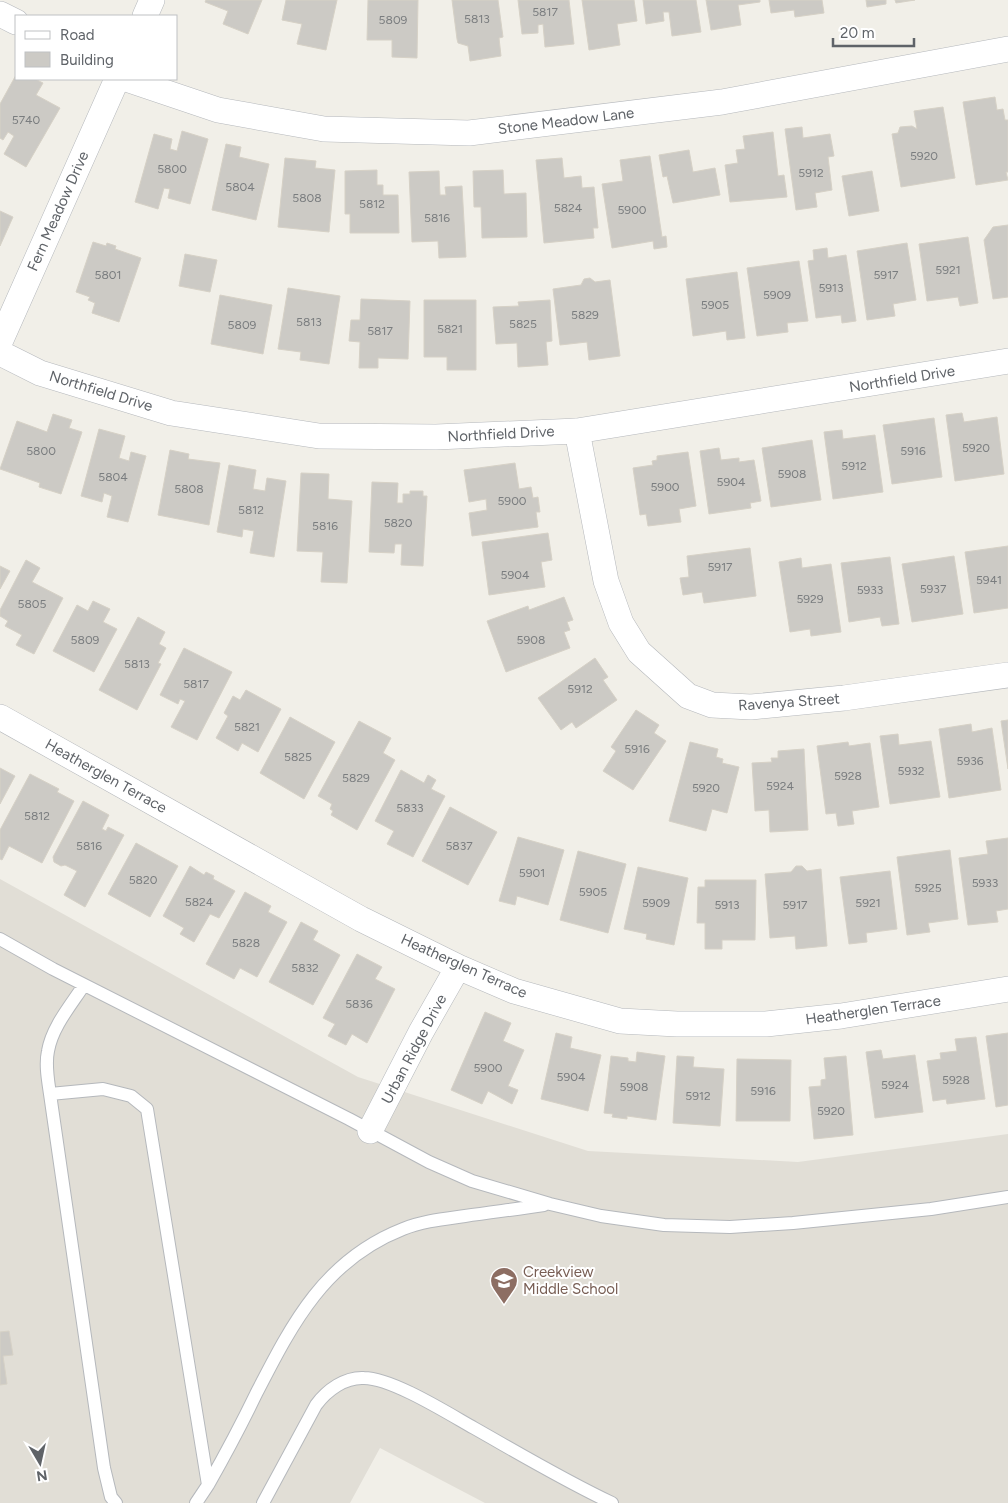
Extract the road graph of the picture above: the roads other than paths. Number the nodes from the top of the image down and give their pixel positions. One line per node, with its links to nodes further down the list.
1 (152, 0): 3 (street)
2 (0, 14): 4 (street)
3 (145, 15)
4 (15, 22)
5 (1008, 49): 7 (street, Stone Meadow Lane)
6 (117, 80): 8 (street, Fern Meadow Drive)
7 (129, 80)
8 (0, 342)
9 (0, 353): 11 (street, Northfield Drive)
10 (1008, 361): 11 (street, Northfield Drive)
11 (577, 431): 12 (street, Ravenya Street)
12 (1008, 675)
13 (0, 717): 15 (street, Heatherglen Terrace)
14 (0, 938): 16 (lane)
15 (458, 967): 17 (street, Heatherglen Terrace); 19 (street, Urban Ridge Drive)
16 (84, 986): 18 (lane); 19 (lane)
17 (1008, 989)
18 (50, 1094): 22 (lane); 23 (lane)
19 (370, 1131): 21 (lane)
20 (1008, 1197): 21 (lane)
21 (550, 1204): 22 (lane)
22 (208, 1485): 24 (lane)
23 (116, 1503)
24 (196, 1503)
25 (263, 1503): 26 (lane)
26 (612, 1503)

